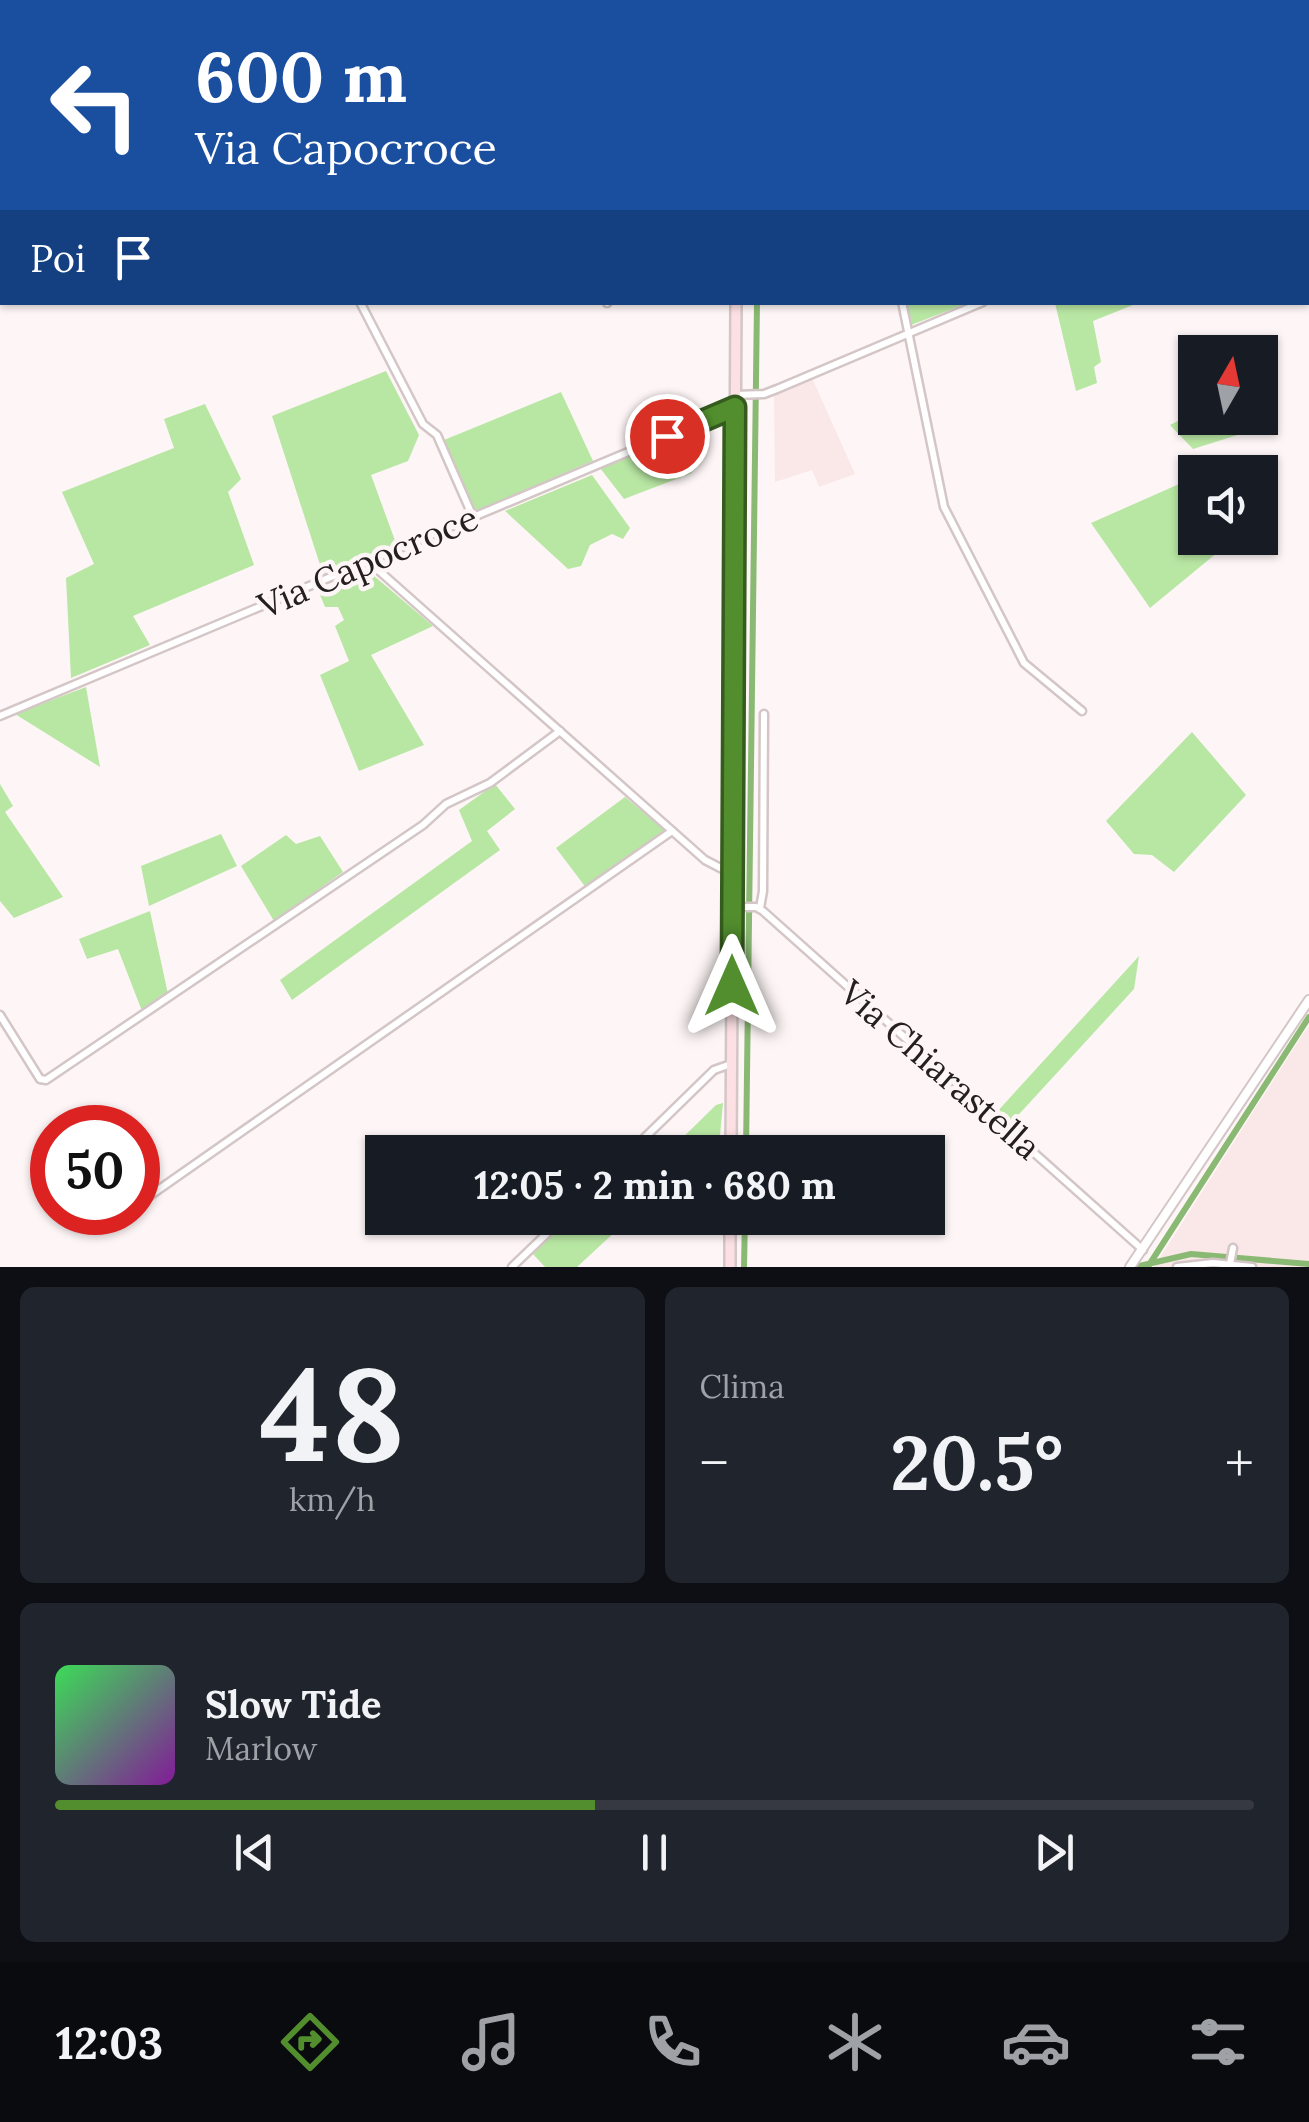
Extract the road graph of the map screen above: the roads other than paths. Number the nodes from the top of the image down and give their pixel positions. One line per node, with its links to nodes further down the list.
1 (362, 305): 8 (street)
2 (736, 305): 6 (main road)
3 (903, 305): 5 (street)
4 (976, 305): 5 (street)
5 (908, 334): 6 (street); 10 (street)
6 (739, 394): 7 (main road)
7 (735, 407): 8 (street, Via Capocroce); 15 (main road)
8 (474, 517): 9 (street, Via Capocroce)
9 (368, 562): 12 (street, Via Capocroce); 13 (street)
10 (1082, 710)
11 (764, 714): 17 (street)
12 (0, 716)
13 (560, 732): 14 (street); 19 (street)
14 (672, 831): 15 (street); 23 (street)
15 (732, 874): 16 (main road)
16 (737, 907): 17 (street); 20 (main road)
17 (758, 908): 26 (street, Via Chiarastella)
18 (1309, 1000): 26 (street)
19 (0, 1015)
20 (731, 1064): 21 (street); 22 (main road)
21 (647, 1135)
22 (731, 1135)
23 (160, 1189)
24 (545, 1235): 28 (street)
25 (730, 1235): 29 (main road)
26 (1143, 1250): 27 (street)
27 (1132, 1265)
28 (512, 1267)
29 (730, 1267)
30 (1177, 1267): 31 (street)
31 (1252, 1267)

